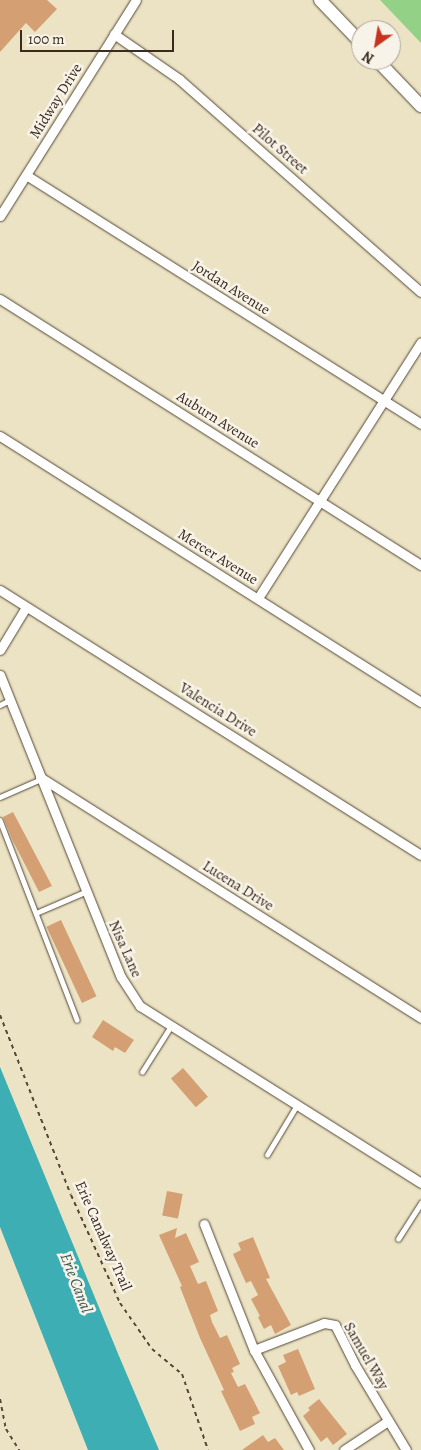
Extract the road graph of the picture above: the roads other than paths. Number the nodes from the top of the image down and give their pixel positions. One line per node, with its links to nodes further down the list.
1 (136, 0): 4 (street, Midway Drive)
2 (320, 0): 3 (street)
3 (351, 33)
4 (114, 34): 7 (street, Midway Drive); 9 (street, Pilot Street)
5 (387, 70): 6 (street)
6 (421, 106)
7 (26, 175): 8 (street, Midway Drive); 12 (street, Jordan Avenue)
8 (0, 216)
9 (421, 292)
10 (0, 299): 15 (street, Auburn Avenue)
11 (421, 342): 12 (street)
12 (383, 400): 13 (street, Jordan Avenue); 15 (street)
13 (421, 424)
14 (0, 436): 18 (street, Mercer Avenue)
15 (319, 501): 16 (street, Auburn Avenue); 18 (street)
16 (421, 565)
17 (0, 590): 19 (street, Valencia Drive)
18 (258, 598): 23 (street, Mercer Avenue)
19 (26, 607): 20 (street); 28 (street, Valencia Drive)
20 (0, 650)
21 (0, 675): 22 (street, Nisa Lane)
22 (10, 700): 24 (lane); 25 (street, Nisa Lane)
23 (421, 702)
24 (0, 705)
25 (40, 778): 26 (lane); 29 (street, Nisa Lane); 31 (street, Lucena Drive)
26 (0, 797)
27 (0, 820): 30 (lane)
28 (421, 855)
29 (85, 892): 30 (lane); 33 (street, Nisa Lane)
30 (36, 913): 32 (lane)
31 (421, 1018)
32 (77, 1020)
33 (170, 1026): 34 (lane); 35 (street, Nisa Lane)
34 (142, 1072)
35 (297, 1105): 36 (lane); 37 (street, Nisa Lane)
36 (267, 1154)
37 (421, 1183)
38 (421, 1203): 40 (lane)
39 (204, 1224): 41 (street)
40 (398, 1239)
41 (254, 1350): 42 (street, Samuel Way); 43 (street)
42 (388, 1421): 44 (street); 45 (street, Samuel Way)
43 (309, 1450)
44 (344, 1450)
45 (406, 1450)

